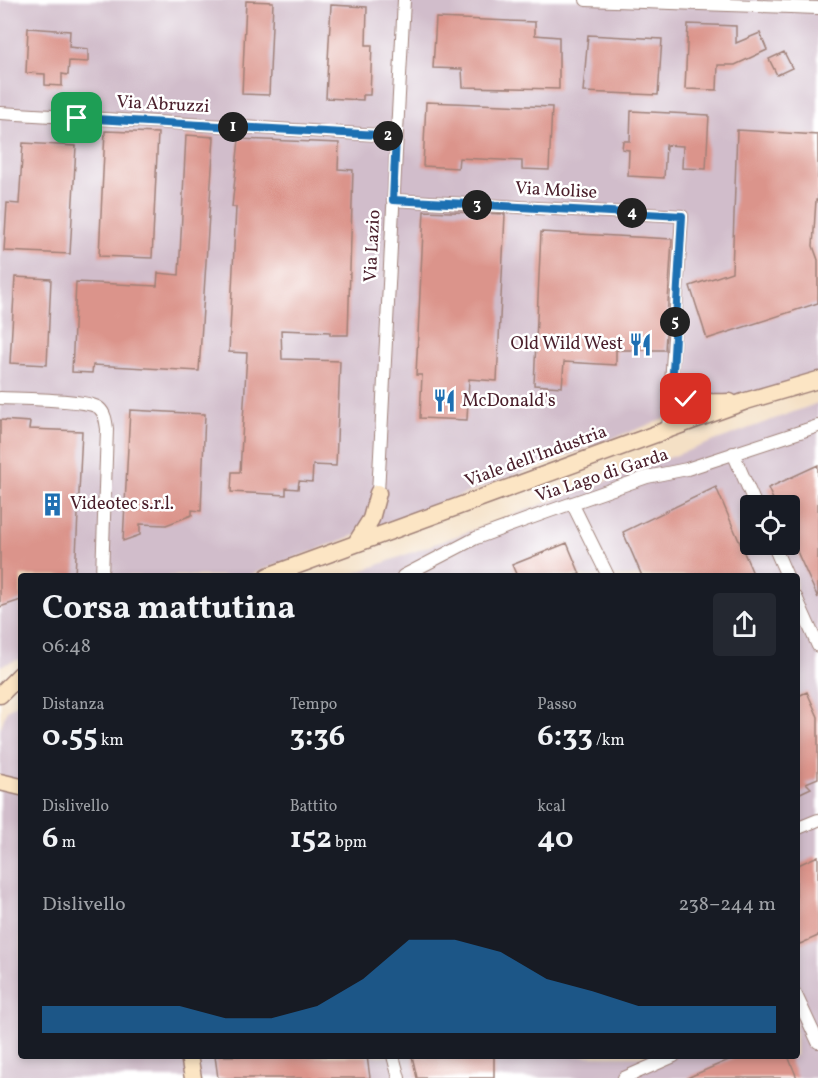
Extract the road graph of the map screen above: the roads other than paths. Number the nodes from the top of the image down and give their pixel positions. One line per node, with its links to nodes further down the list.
1 (404, 0): 5 (street, Via Lazio)
2 (586, 0): 3 (street)
3 (818, 8)
4 (0, 113): 5 (street, Via Abruzzi)
5 (396, 136): 6 (street, Via Lazio)
6 (393, 200): 8 (street, Via Molise); 14 (street, Via Lazio)
7 (818, 380): 10 (main road, Viale dell'Industria)
8 (672, 389): 10 (main road); 12 (street, Via Molise)
9 (0, 398): 20 (street)
10 (746, 401): 12 (main road, Viale dell'Industria)
11 (818, 426): 13 (street, Via Lago di Garda)
12 (668, 430): 17 (main road, Viale dell'Industria)
13 (733, 453): 15 (street); 16 (street, Via Lago di Garda)
14 (378, 494): 17 (main road); 18 (main road)
15 (751, 495)
16 (572, 503): 22 (street, Via Lago di Garda); 23 (street)
17 (395, 530): 18 (main road, Viale dell'Industria)
18 (356, 543): 21 (main road, Viale dell'Industria)
19 (778, 555): 24 (street)
20 (102, 573)
21 (276, 573)
22 (409, 573)
23 (607, 573)
24 (786, 573)
25 (800, 606): 26 (street)
26 (818, 646)
27 (18, 674): 29 (main road)
28 (18, 676): 30 (main road)
29 (0, 677)
30 (0, 695)
31 (0, 770): 32 (main road)
32 (12, 784)
33 (818, 820): 34 (street)
34 (800, 827)
35 (800, 1005): 36 (street)
36 (818, 1042)
37 (190, 1059): 40 (main road)
38 (394, 1059): 41 (street)
39 (667, 1059): 42 (street)
40 (193, 1078)
41 (399, 1078)
42 (624, 1078)

